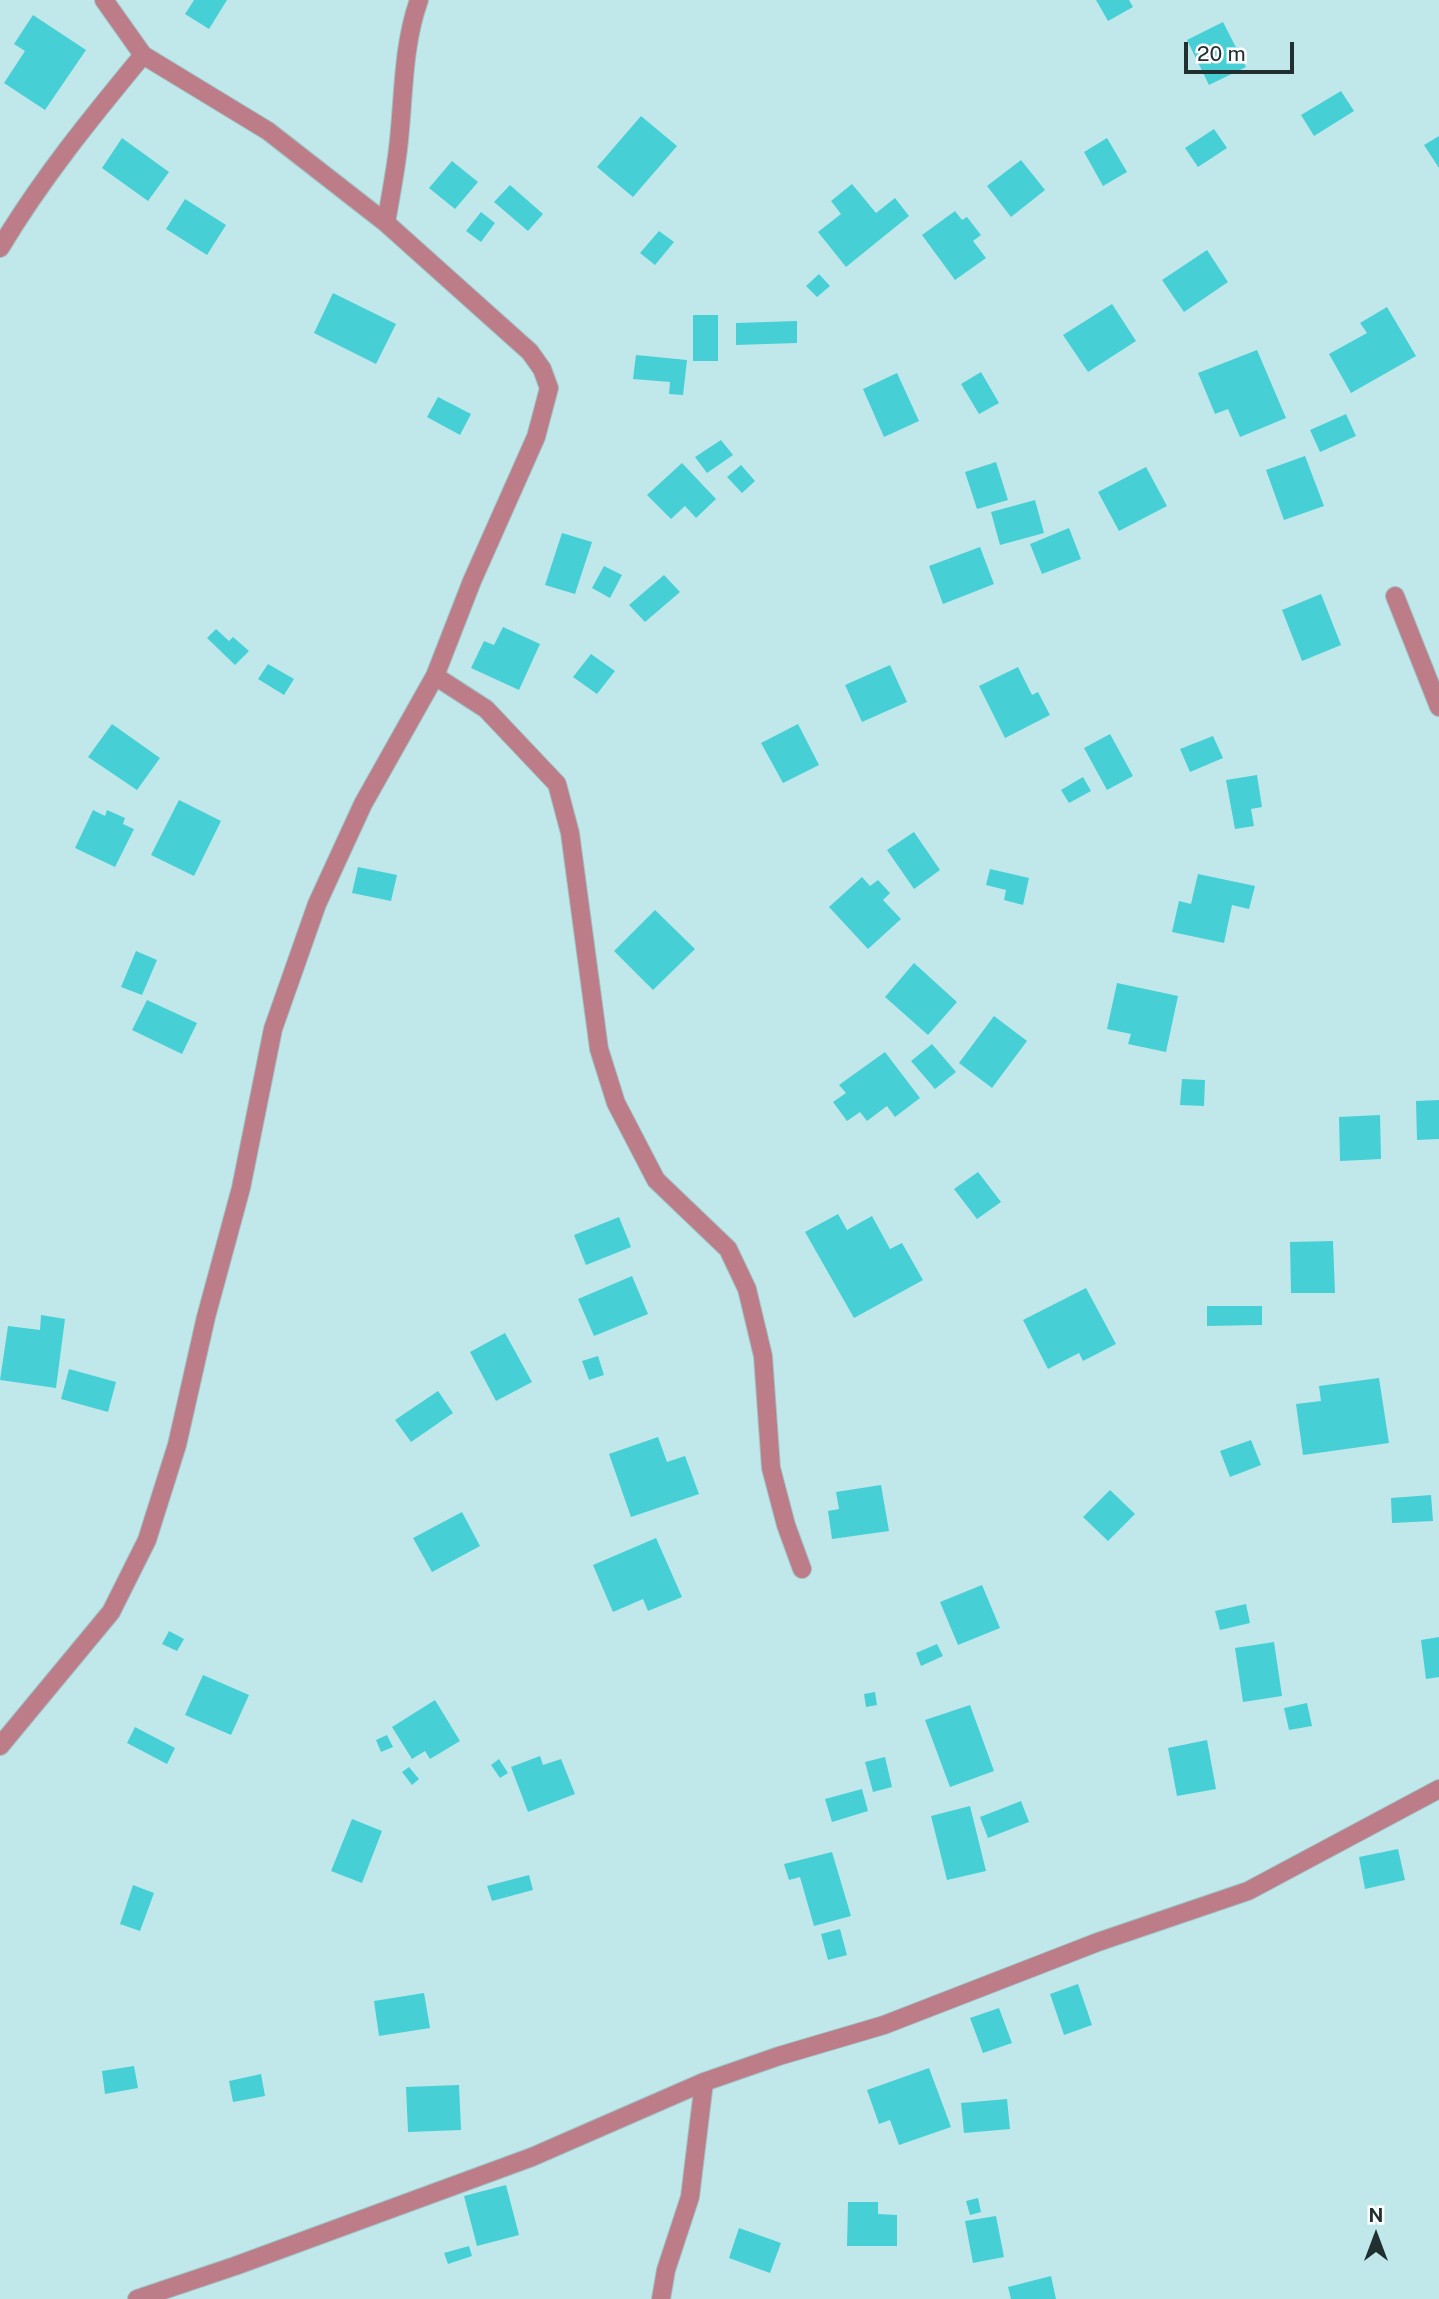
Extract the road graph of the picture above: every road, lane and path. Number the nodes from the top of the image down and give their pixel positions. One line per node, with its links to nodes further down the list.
1 (104, 0): 3 (street)
2 (419, 0): 4 (street)
3 (143, 55): 4 (street); 5 (street)
4 (386, 223): 7 (street)
5 (0, 248)
6 (1395, 596): 8 (street)
7 (435, 676): 9 (street); 10 (street)
8 (1439, 707)
9 (802, 1569)
10 (0, 1746)
11 (1439, 1789): 12 (street)
12 (704, 2082): 13 (street); 14 (street)
13 (137, 2299)
14 (661, 2299)

